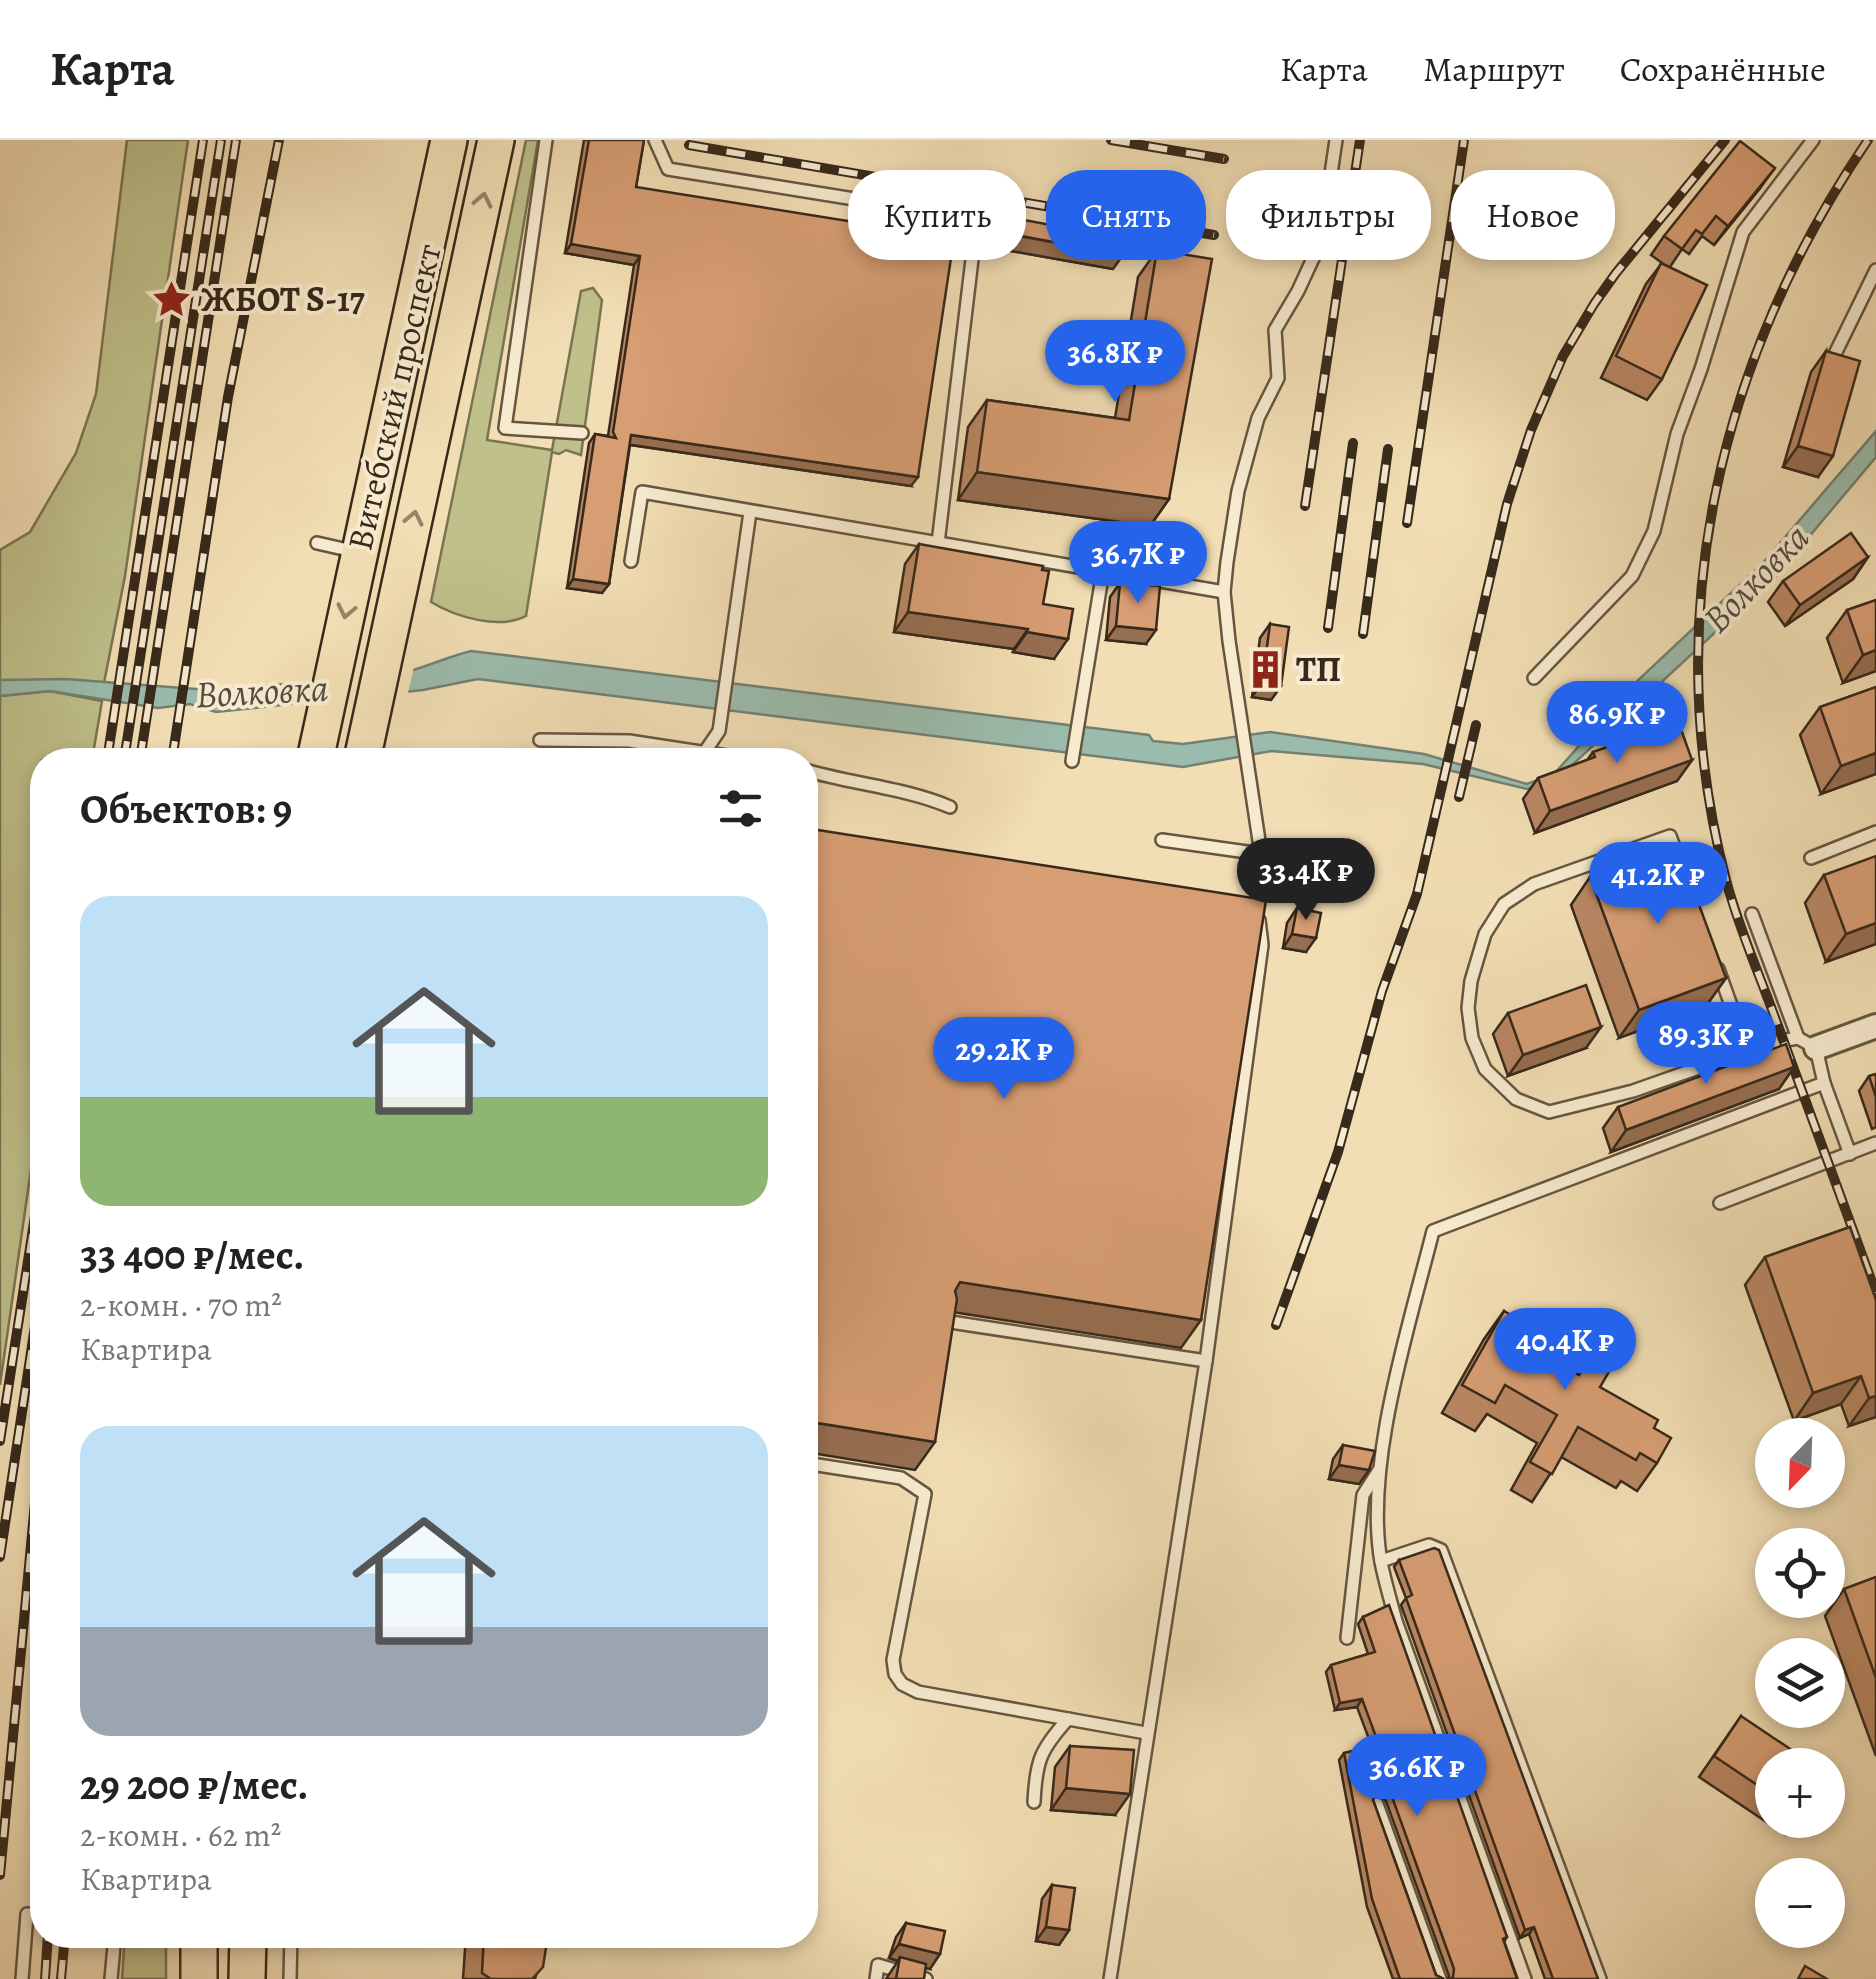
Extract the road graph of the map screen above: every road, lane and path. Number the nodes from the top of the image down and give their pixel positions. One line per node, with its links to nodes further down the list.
1 (449, 140): 17 (main road, Витебский проспект)
2 (496, 140): 23 (main road, Витебский проспект, one-way to 2)
3 (546, 140): 13 (lane)
4 (655, 140): 7 (lane)
5 (1336, 140): 20 (lane)
6 (1812, 140): 21 (lane)
7 (848, 198)
8 (1026, 227): 9 (lane)
9 (1032, 228)
10 (973, 260): 16 (lane)
11 (1876, 270): 12 (lane)
12 (1833, 358)
13 (582, 433)
14 (750, 512): 16 (lane); 18 (lane); 26 (lane)
15 (317, 543): 17 (lane)
16 (938, 543): 19 (lane)
17 (359, 552): 24 (main road, Витебский проспект, one-way to 24)
18 (631, 560)
19 (1103, 571): 20 (lane); 27 (lane)
20 (1224, 592): 32 (lane)
21 (1534, 678)
22 (540, 740): 25 (lane)
23 (365, 745)
24 (317, 748)
25 (673, 748)
26 (708, 748)
27 (1072, 761)
28 (818, 774): 29 (lane)
29 (950, 806)
30 (1876, 832): 33 (lane)
31 (1162, 840): 32 (lane)
32 (1261, 854): 36 (lane)
33 (1811, 858)
34 (1683, 872): 41 (lane)
35 (1244, 900): 36 (lane)
36 (1257, 906): 47 (lane)
37 (1752, 914): 40 (lane)
38 (1715, 961): 41 (lane)
39 (1876, 1026): 40 (street)
40 (1807, 1043): 41 (lane); 42 (lane)
41 (1747, 1050)
42 (1824, 1084): 44 (lane); 49 (lane)
43 (1876, 1144): 44 (lane)
44 (1850, 1154): 45 (lane)
45 (1720, 1202)
46 (944, 1322): 47 (lane)
47 (1206, 1361): 53 (lane)
48 (818, 1466): 52 (lane)
49 (1382, 1467): 50 (lane); 51 (lane)
50 (1381, 1560): 70 (lane); 71 (lane)
51 (1347, 1638)
52 (1068, 1719): 53 (lane); 54 (lane)
53 (1146, 1733): 68 (lane)
54 (1034, 1802)
55 (1377, 1804): 69 (lane)
56 (30, 1914): 61 (lane)
57 (114, 1948): 62 (lane)
58 (199, 1948): 63 (main road)
59 (248, 1948): 64 (main road)
60 (291, 1948): 65 (lane)
61 (22, 1979)
62 (112, 1979)
63 (199, 1979)
64 (247, 1979)
65 (290, 1979)
66 (876, 1979): 67 (lane)
67 (926, 1979)
68 (1110, 1979)
69 (1440, 1979)
70 (1525, 1979)
71 (1600, 1979)

